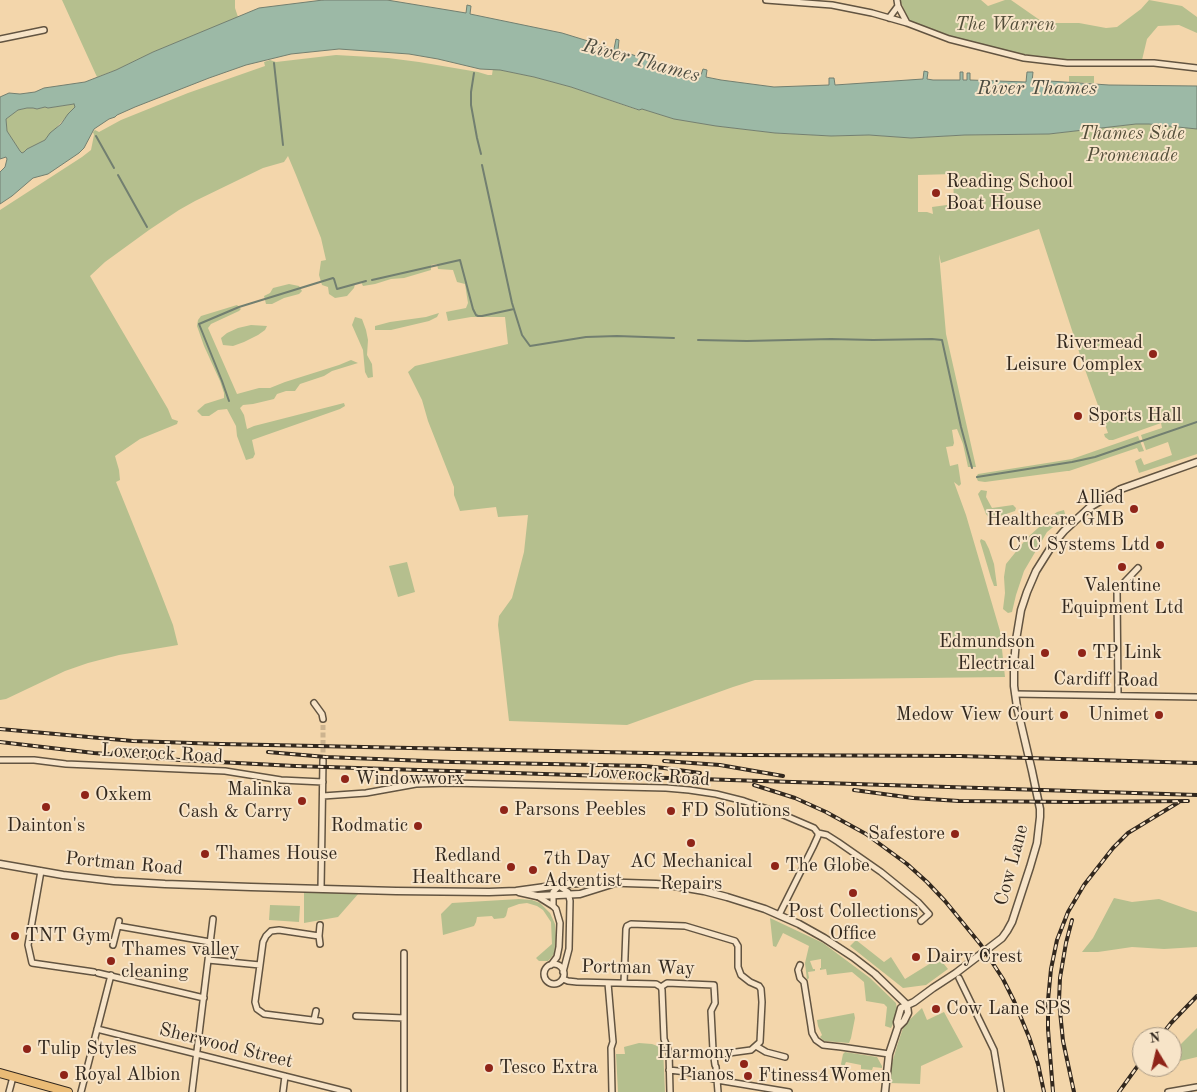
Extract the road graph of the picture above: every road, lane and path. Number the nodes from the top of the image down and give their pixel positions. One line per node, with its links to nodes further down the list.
1 (766, 0): 4 (street)
2 (897, 0): 3 (street)
3 (898, 6): 4 (street); 5 (street)
4 (889, 18): 5 (street)
5 (907, 23): 8 (street)
6 (44, 30): 7 (street)
7 (0, 39)
8 (1197, 68)
9 (1197, 462): 11 (street, Cow Lane)
10 (1138, 568): 12 (street)
11 (1015, 694): 12 (street, Cardiff Road); 54 (street, Cow Lane)
12 (1118, 696): 13 (street, Cardiff Road)
13 (1197, 697)
14 (314, 703): 15 (street)
15 (323, 719)
16 (0, 760): 18 (street, Loverock Road)
17 (323, 760): 18 (street)
18 (323, 782): 19 (street)
19 (323, 796): 20 (street, Loverock Road); 25 (street)
20 (818, 833): 33 (street); 35 (street, Loverock Road)
21 (0, 864): 22 (street, Portman Road)
22 (40, 872): 25 (street, Portman Road); 47 (street)
23 (618, 882): 24 (street, Portman Road); 28 (street, Portman Road); 33 (street, Portman Road)
24 (559, 886): 26 (street, Portman Road); 27 (street); 29 (street)
25 (320, 889): 26 (street, Portman Road)
26 (516, 891): 30 (street, Portman Road)
27 (569, 894): 28 (street, Portman Road); 29 (street, Portman Road); 32 (street, Portman Way)
28 (580, 894): 32 (street)
29 (553, 895): 30 (street, Portman Road); 31 (street, Portman Way)
30 (537, 896): 31 (street)
31 (553, 906): 44 (street, Portman Way)
32 (570, 908): 46 (street, Portman Way)
33 (779, 915): 54 (street, Portman Road)
34 (213, 919): 38 (street)
35 (921, 921)
36 (320, 925): 37 (street)
37 (319, 936): 39 (street); 43 (street)
38 (210, 942): 40 (street); 42 (street)
39 (320, 944)
40 (113, 945)
41 (404, 954): 57 (street)
42 (208, 960): 43 (street); 53 (street)
43 (260, 965): 55 (street)
44 (551, 965): 46 (street); 49 (street)
45 (800, 965): 60 (street)
46 (563, 972): 49 (street)
47 (111, 975): 53 (street); 58 (street)
48 (959, 978): 82 (street)
49 (563, 979): 50 (street, Portman Way)
50 (608, 983): 51 (street, Portman Way); 77 (street)
51 (624, 983): 52 (street, Portman Way); 59 (street)
52 (661, 987): 62 (street, Portman Way); 64 (street)
53 (204, 998): 61 (street)
54 (907, 1005): 60 (street)
55 (316, 1011)
56 (356, 1016): 57 (street)
57 (404, 1018): 76 (street)
58 (97, 1029): 61 (street, Sherwood Street); 72 (street)
59 (756, 1046): 62 (street); 63 (street)
60 (889, 1054): 81 (street)
61 (197, 1055): 66 (street, Sherwood Street); 73 (street)
62 (714, 1055): 68 (street)
63 (785, 1057)
64 (669, 1070): 68 (street); 78 (street)
65 (0, 1073): 67 (main road)
66 (285, 1076): 74 (street); 75 (street, Sherwood Street)
67 (13, 1077): 70 (street); 71 (main road)
68 (717, 1080): 79 (street); 80 (street)
69 (1197, 1087): 83 (street)
70 (9, 1092)
71 (68, 1092)
72 (81, 1092)
73 (192, 1092)
74 (283, 1092)
75 (348, 1092)
76 (404, 1092)
77 (612, 1092)
78 (670, 1092)
79 (718, 1092)
80 (789, 1092)
81 (885, 1092)
82 (1001, 1092)
83 (1168, 1092)

